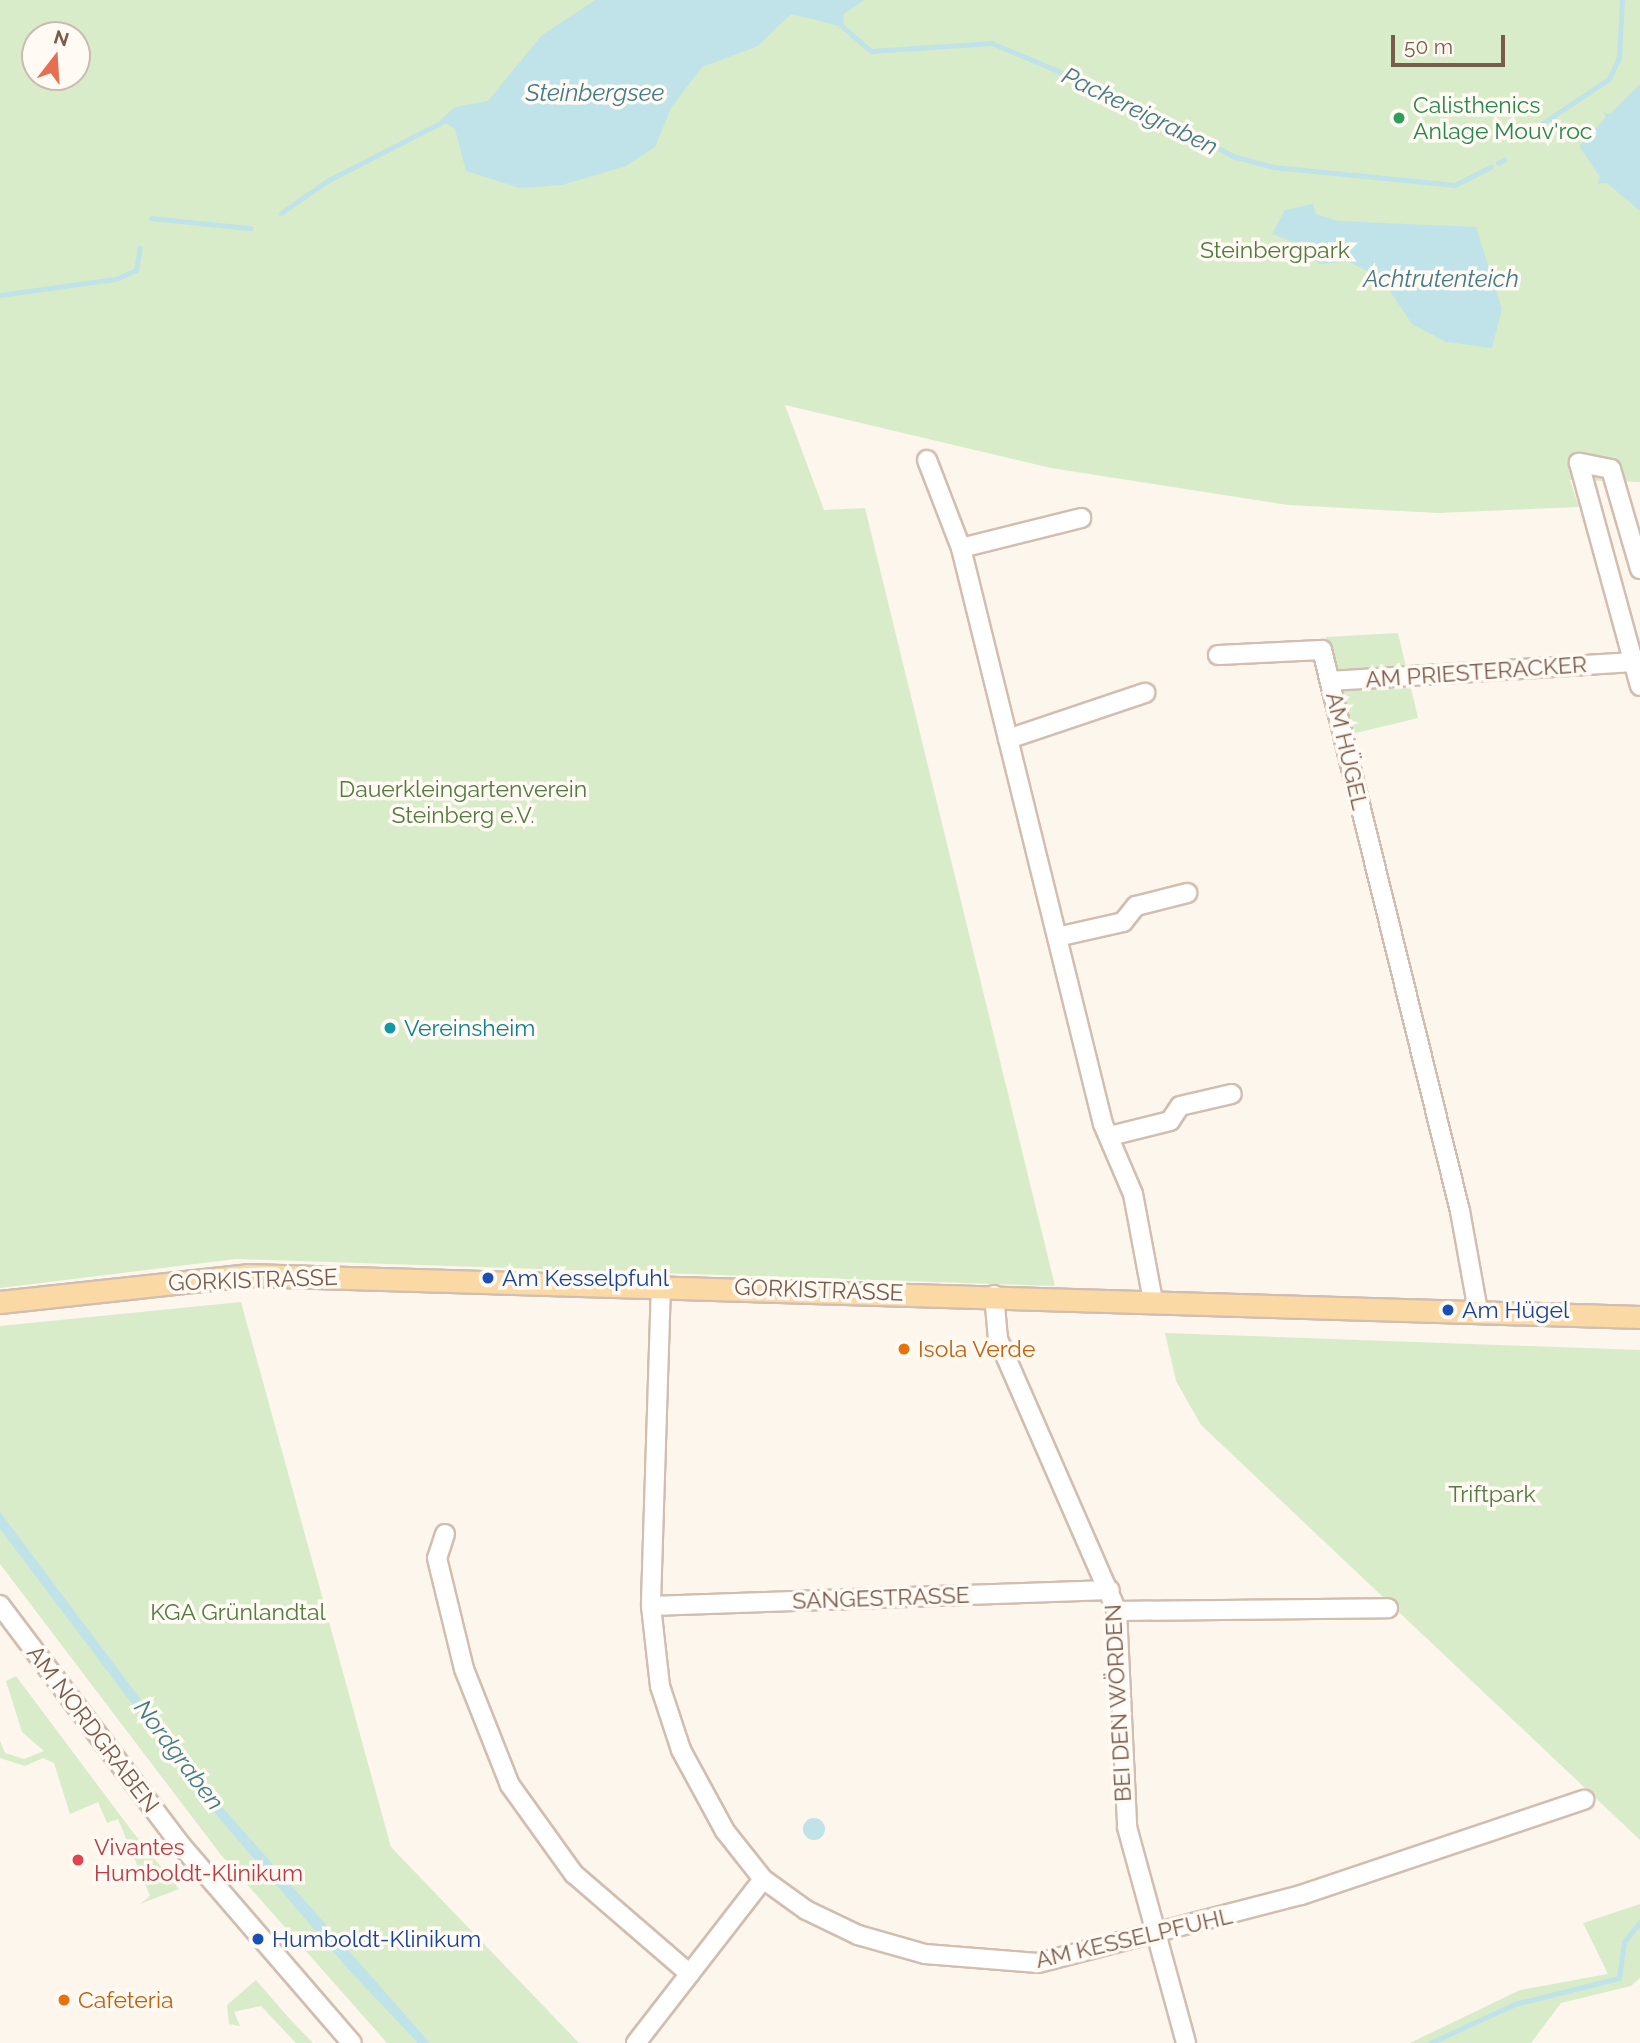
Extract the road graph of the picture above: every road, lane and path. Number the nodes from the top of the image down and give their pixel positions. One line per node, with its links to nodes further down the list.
1 (927, 460): 3 (street)
2 (1081, 518): 3 (street)
3 (961, 548): 10 (street)
4 (1640, 569): 6 (street)
5 (1218, 656): 7 (street)
6 (1632, 662): 7 (street, AM PRIESTERACKER); 8 (street)
7 (1331, 681): 19 (street, AM HÜGEL)
8 (1640, 685)
9 (1145, 693): 10 (street)
10 (1008, 739): 12 (street)
11 (1187, 893): 12 (street)
12 (1057, 937): 14 (street)
13 (1233, 1094): 14 (street)
14 (1110, 1136): 17 (street)
15 (661, 1284): 16 (main road, GORKISTRASSE); 18 (main road, GORKISTRASSE); 24 (street, AM KESSELPFUHL)
16 (994, 1295): 17 (main road, GORKISTRASSE); 22 (street, BEI DEN WÖRDEN)
17 (1153, 1301): 19 (main road, GORKISTRASSE)
18 (0, 1302)
19 (1478, 1311): 20 (main road, GORKISTRASSE)
20 (1640, 1317)
21 (445, 1534): 30 (street)
22 (1110, 1590): 24 (street, SANGESTRASSE); 26 (street, BEI DEN WÖRDEN)
23 (0, 1605): 31 (street, AM NORDGRABEN)
24 (651, 1606): 28 (street, AM KESSELPFUHL)
25 (1388, 1608): 26 (street)
26 (1117, 1611): 29 (street, BEI DEN WÖRDEN)
27 (1584, 1800): 29 (street, AM KESSELPFUHL)
28 (764, 1879): 29 (street, AM KESSELPFUHL); 30 (street)
29 (1154, 1934): 33 (street, BEI DEN WÖRDEN)
30 (690, 1973): 32 (street)
31 (352, 2043)
32 (636, 2043)
33 (1186, 2043)

